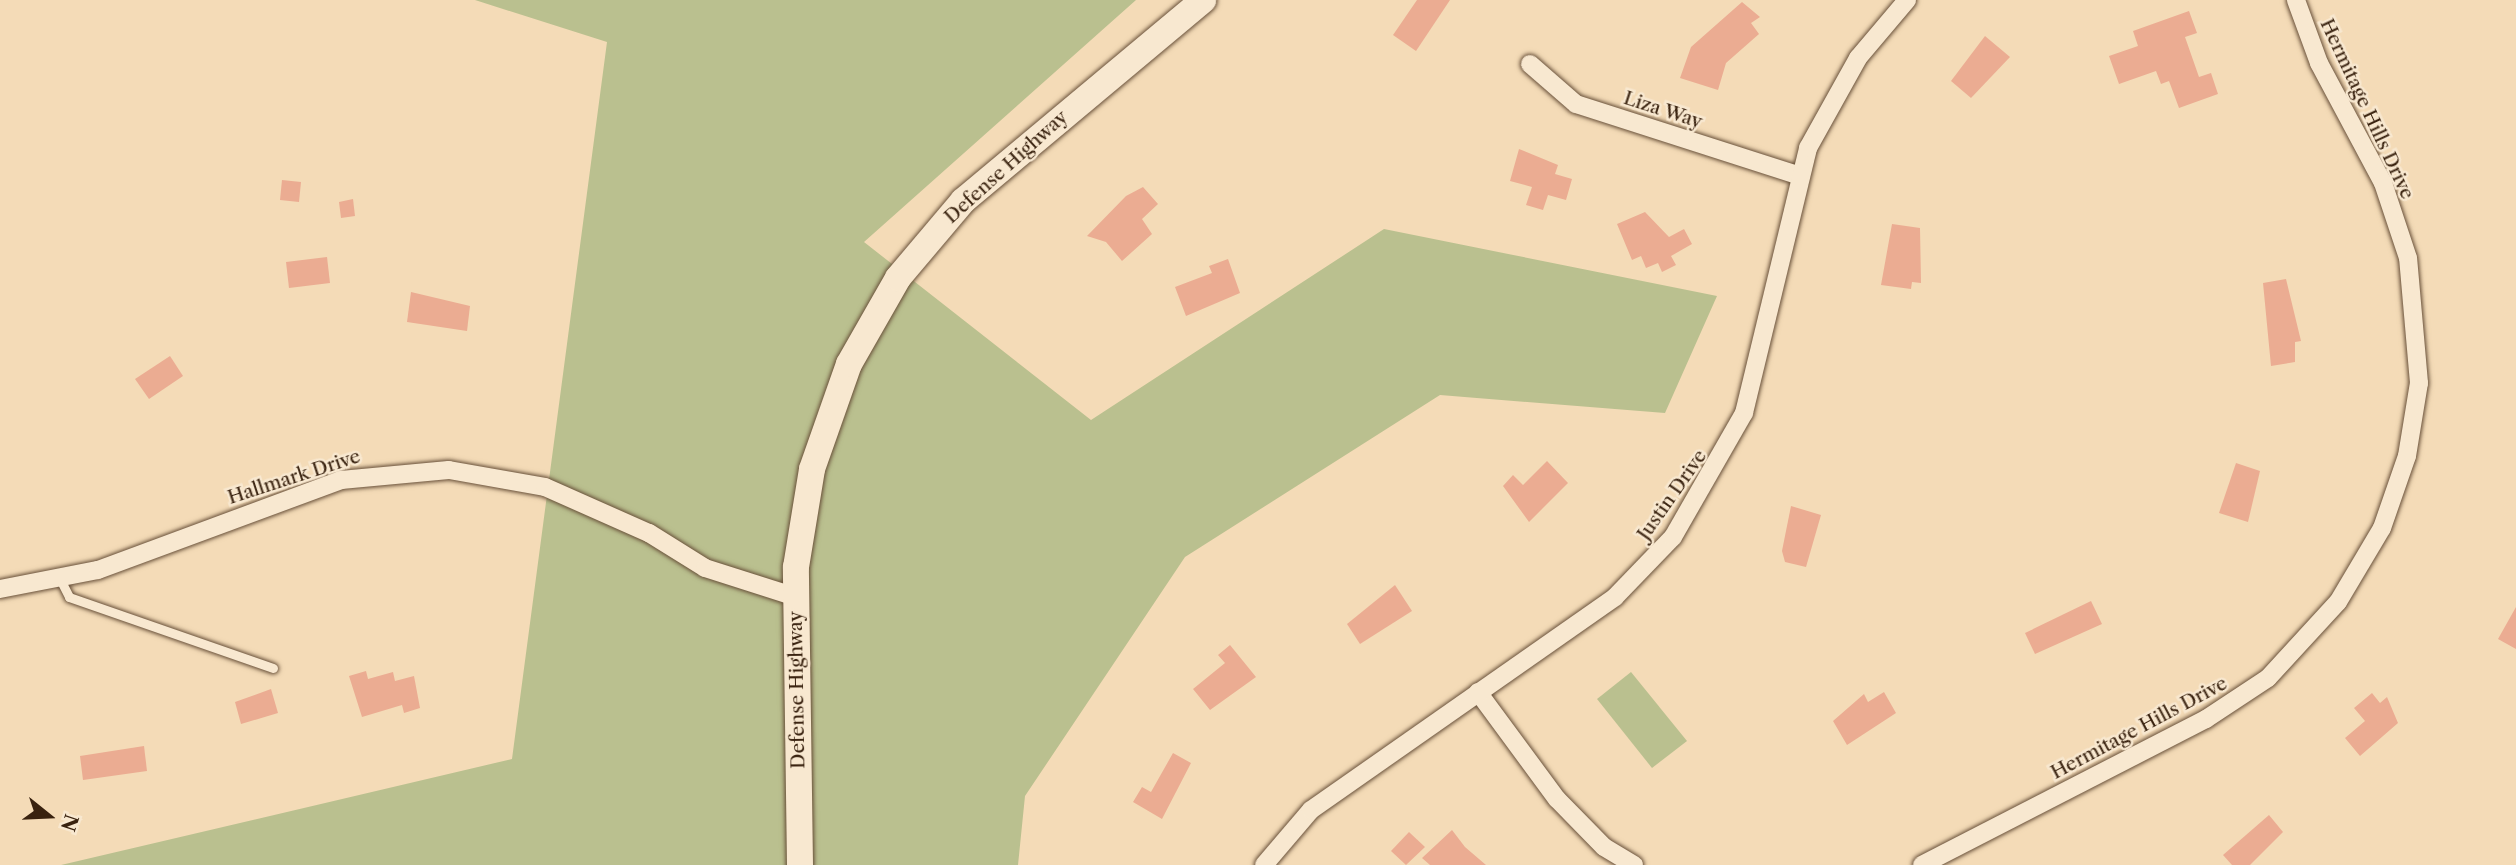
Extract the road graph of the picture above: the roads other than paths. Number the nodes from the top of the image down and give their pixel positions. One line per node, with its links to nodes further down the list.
1 (1203, 0): 8 (main road, Defense Highway)
2 (1908, 0): 5 (street, Justin Drive)
3 (2296, 0): 14 (street, Hermitage Hills Drive)
4 (1530, 64): 5 (street, Liza Way)
5 (1797, 175): 10 (street, Justin Drive)
6 (61, 581): 7 (street, Hallmark Drive); 8 (street, Hallmark Drive); 9 (lane)
7 (0, 589)
8 (796, 597): 11 (main road, Defense Highway)
9 (273, 668)
10 (1478, 692): 12 (street, Justin Drive); 13 (street)
11 (800, 865)
12 (1264, 865)
13 (1634, 865)
14 (1922, 865)

